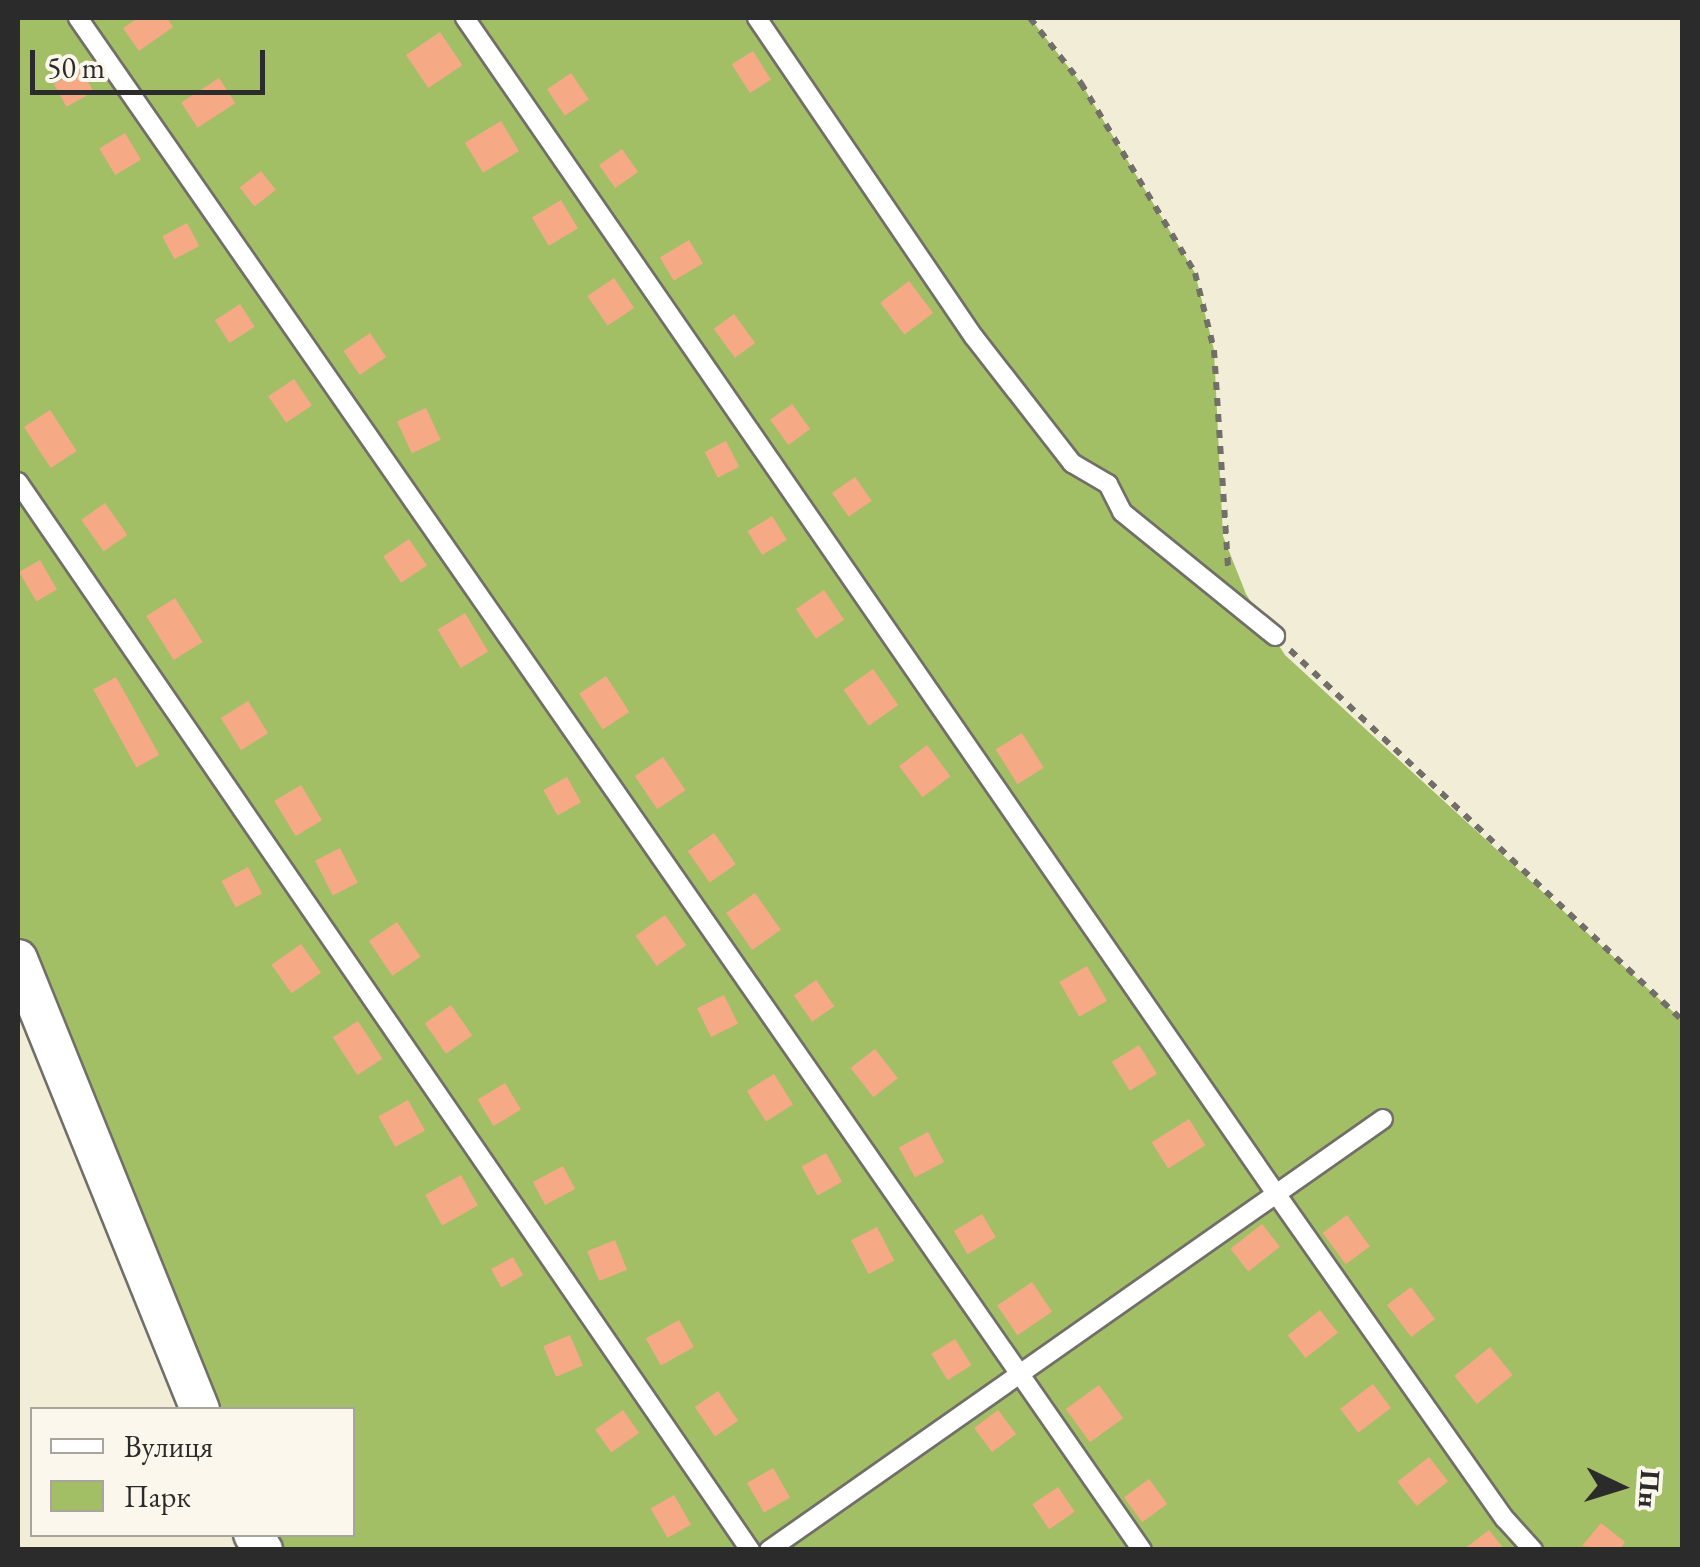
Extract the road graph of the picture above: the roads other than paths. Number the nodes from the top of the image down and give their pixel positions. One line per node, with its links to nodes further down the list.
1 (78, 18): 9 (lane)
2 (465, 18): 8 (lane)
3 (757, 18): 5 (lane)
4 (18, 482): 11 (lane)
5 (1275, 636)
6 (18, 959): 10 (street)
7 (1383, 1119): 8 (lane)
8 (1277, 1195): 9 (lane); 14 (lane)
9 (1018, 1378): 12 (lane); 13 (lane)
10 (199, 1407)
11 (750, 1550)
12 (769, 1550)
13 (1142, 1550)
14 (1532, 1550)

